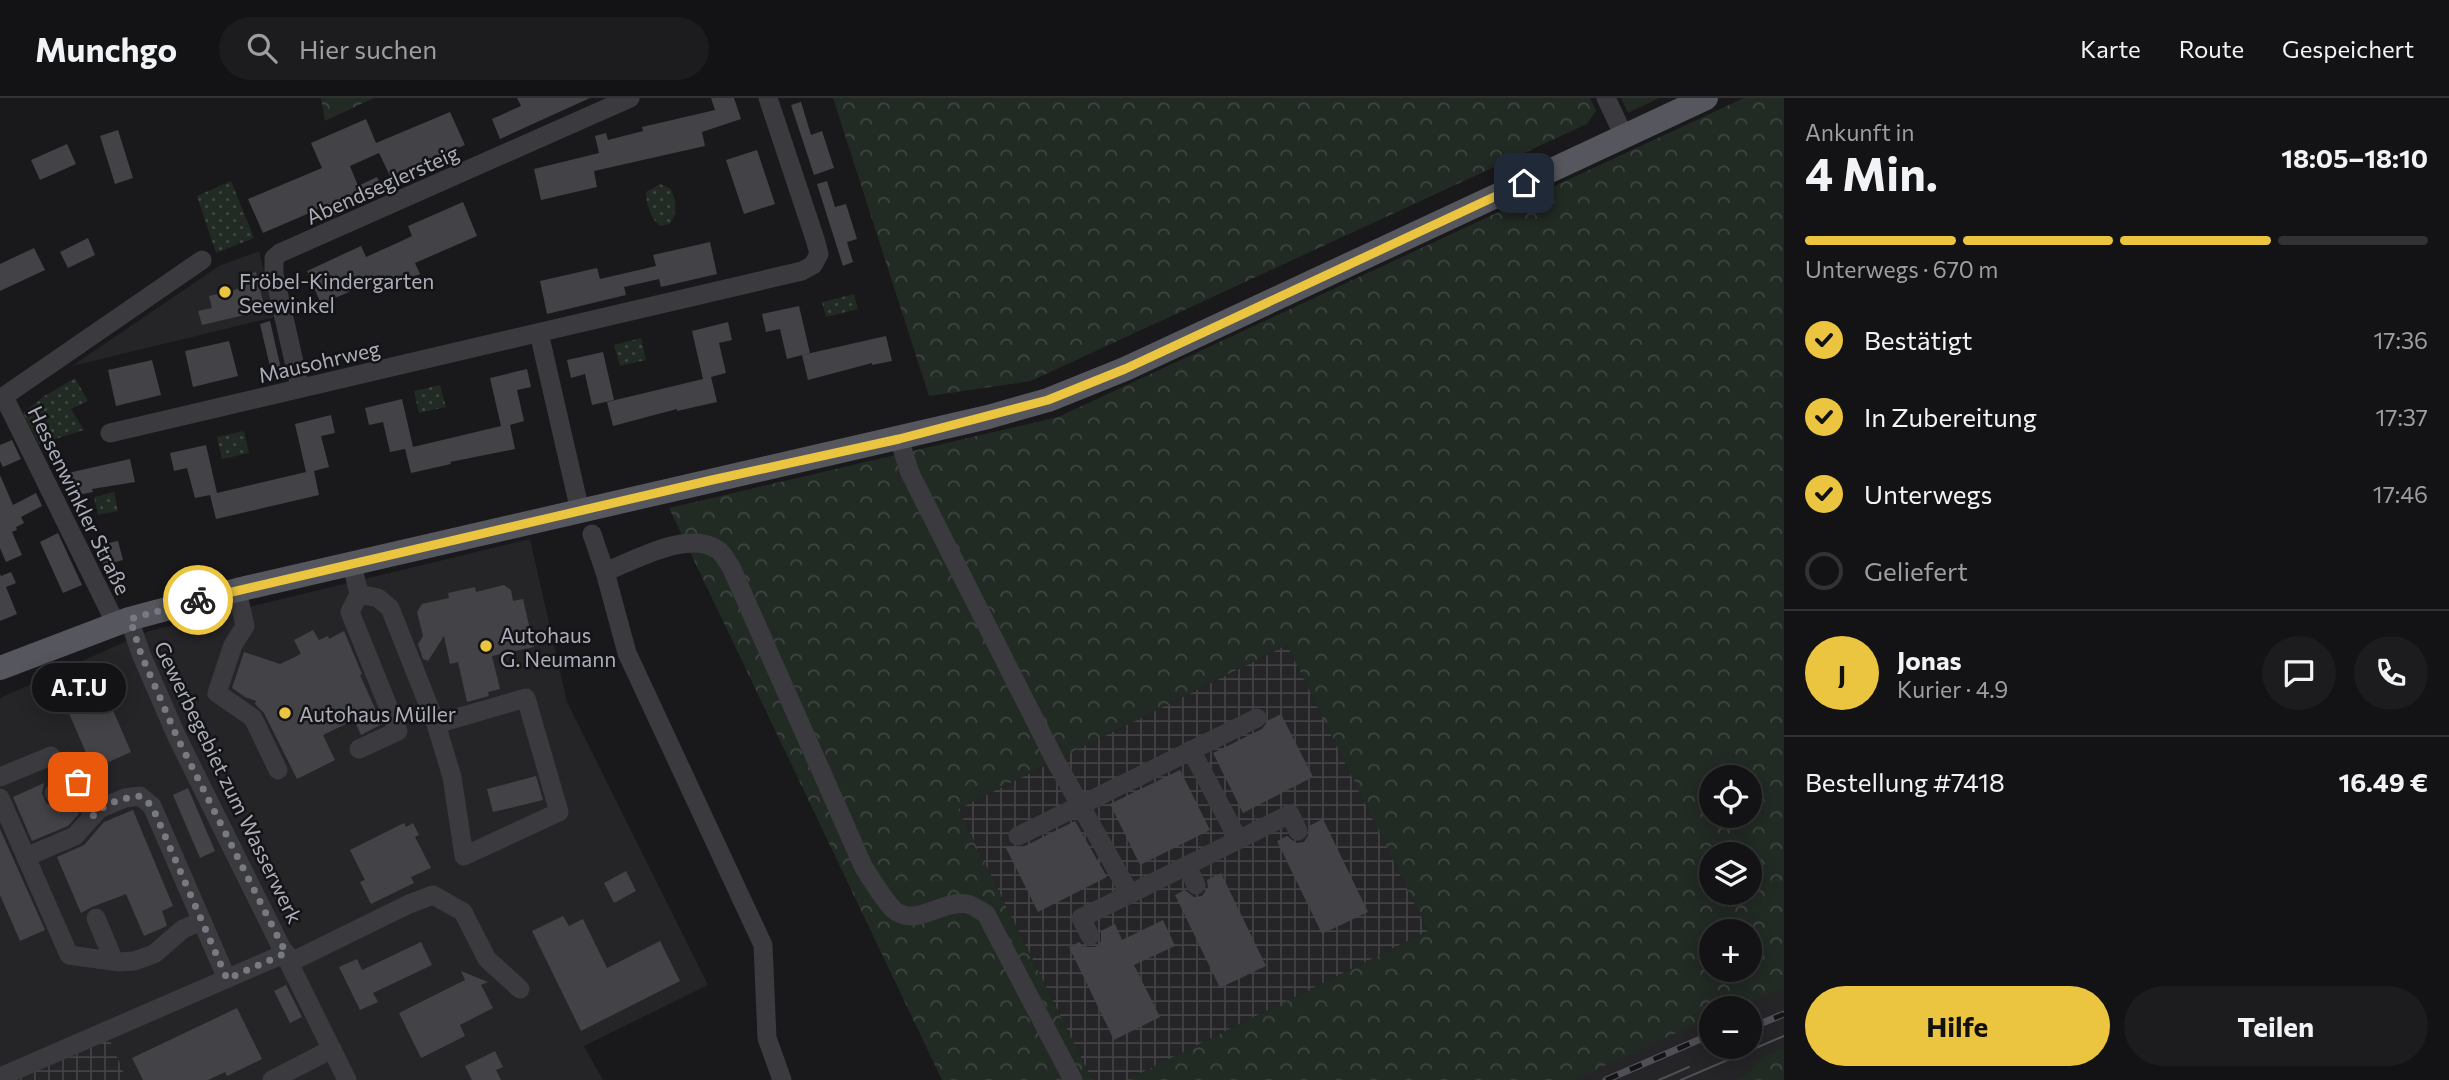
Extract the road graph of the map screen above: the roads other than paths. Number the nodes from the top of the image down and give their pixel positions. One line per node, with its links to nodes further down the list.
1 (630, 98): 8 (street, Abendseglersteig)
2 (768, 98): 7 (street, Mausohrweg)
3 (1606, 98): 5 (street)
4 (1706, 98): 5 (main road)
5 (1624, 136): 11 (main road)
6 (202, 260): 9 (street)
7 (539, 333): 8 (street, Mausohrweg); 12 (street)
8 (300, 388): 10 (street, Mausohrweg)
9 (0, 399): 18 (street, Hessenwinkler Straße)
10 (110, 433)
11 (899, 439): 12 (main road); 28 (street)
12 (580, 511): 14 (main road)
13 (592, 534): 15 (street)
14 (352, 564): 16 (main road); 17 (street)
15 (605, 572): 49 (street); 50 (street)
16 (237, 590): 18 (main road); 24 (street)
17 (359, 594): 21 (street); 22 (street)
18 (123, 622): 19 (main road); 41 (street, Gewerbegebiet zum Wasserwerk)
19 (0, 668)
20 (1257, 718): 23 (street)
21 (436, 724): 21 (street)
22 (359, 749)
23 (1191, 750): 28 (street); 33 (street)
24 (278, 770)
25 (0, 777): 26 (street)
26 (78, 782): 27 (street); 30 (street)
27 (54, 793)
28 (1080, 804): 32 (street); 37 (street)
29 (2, 810): 34 (street)
30 (93, 816): 34 (street); 39 (street)
31 (1298, 831): 33 (street)
32 (1018, 836)
33 (1238, 839): 35 (street)
34 (26, 857): 42 (street)
35 (1187, 866): 36 (street); 37 (street)
36 (1196, 885)
37 (1130, 894): 40 (street)
38 (96, 918): 42 (street)
39 (202, 921): 42 (street); 43 (street)
40 (1090, 936)
41 (288, 958): 43 (street); 44 (street); 45 (street, Gewerbegebiet zum Wasserwerk)
42 (114, 961)
43 (227, 979): 46 (street)
44 (520, 989)
45 (332, 1049): 47 (street); 48 (street, Gewerbegebiet zum Wasserwerk)
46 (0, 1077)
47 (272, 1080)
48 (348, 1080)
49 (782, 1080)
50 (1073, 1080)

